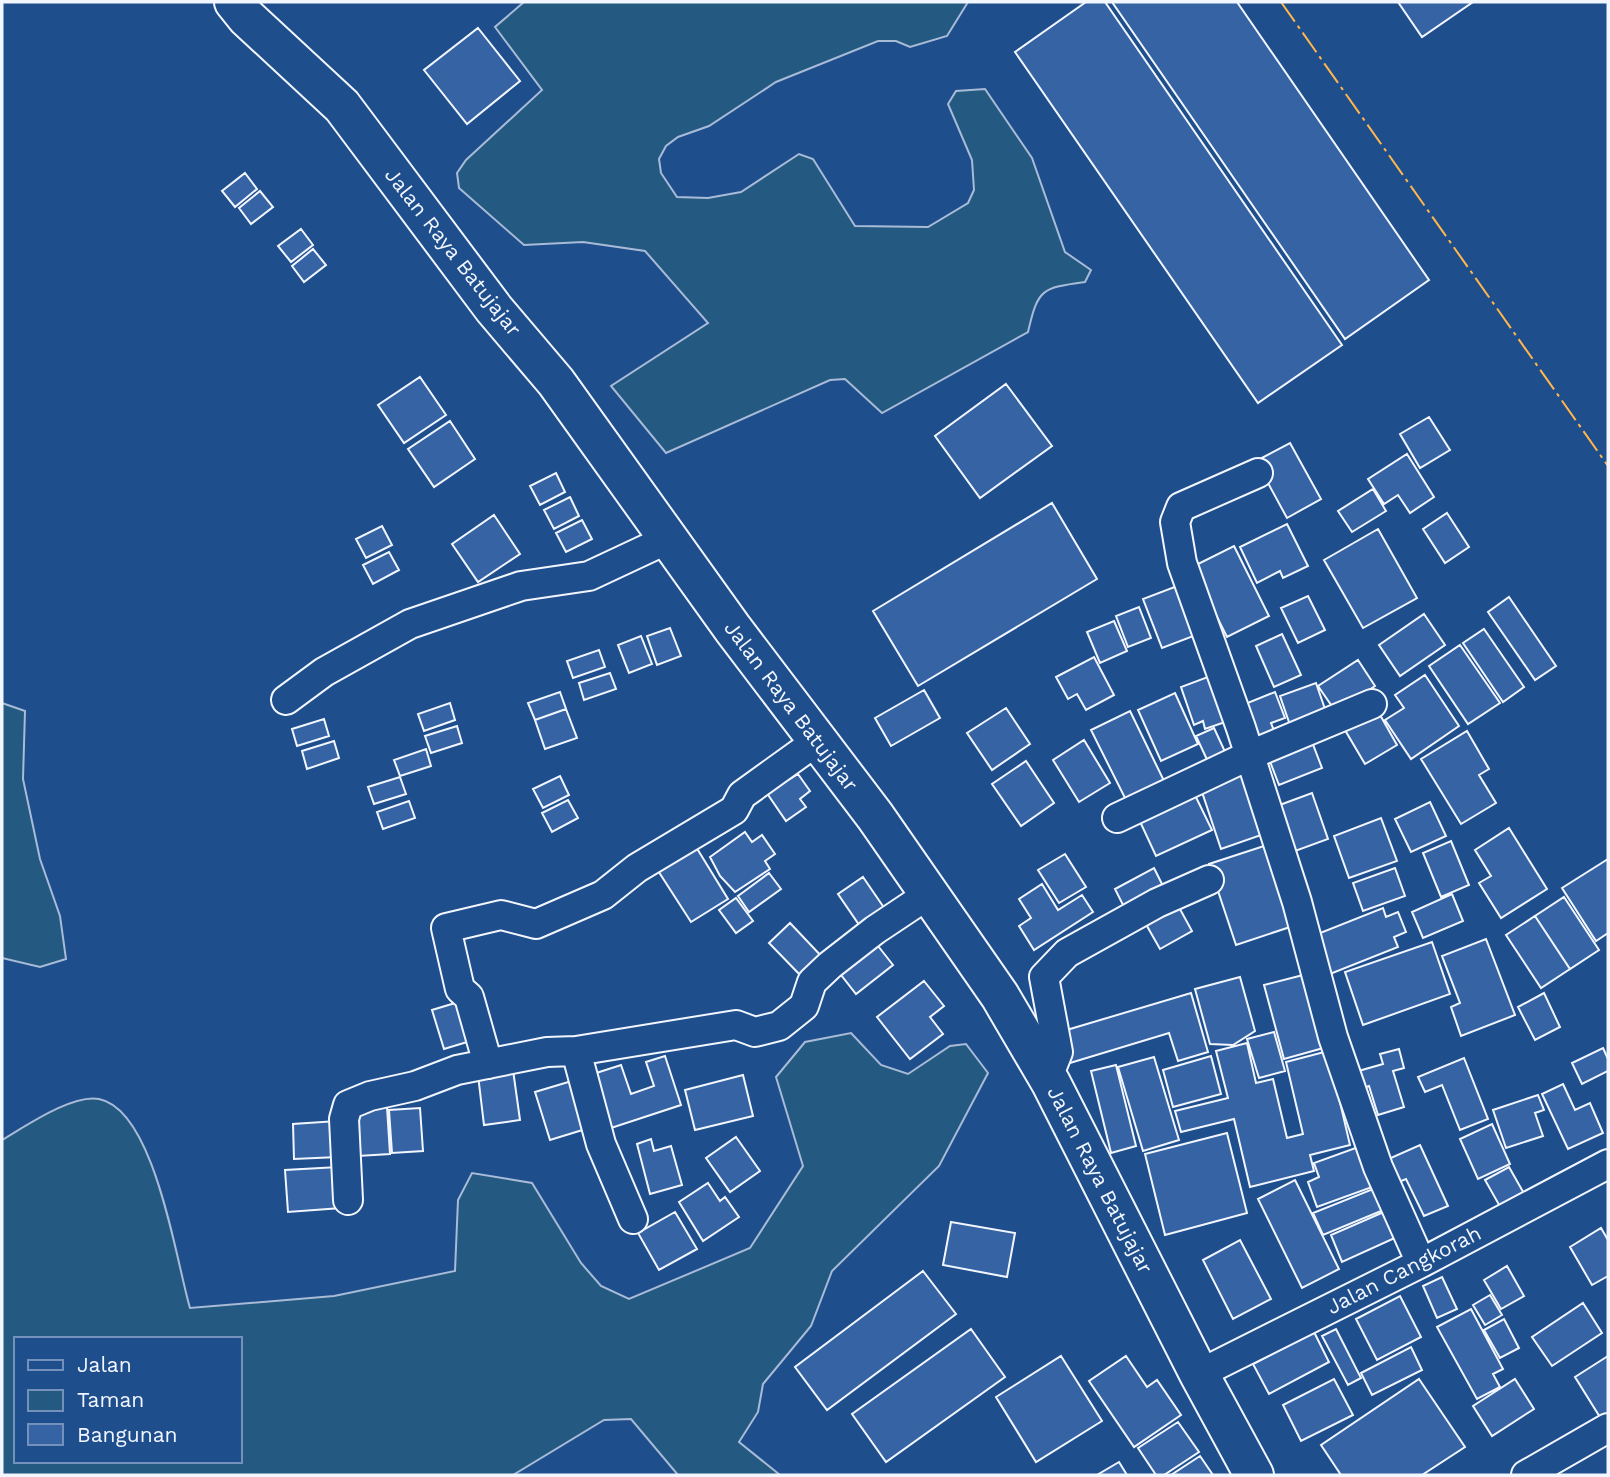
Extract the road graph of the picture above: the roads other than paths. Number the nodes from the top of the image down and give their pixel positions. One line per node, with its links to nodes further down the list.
1 (234, 2): 3 (highway, Jalan Raya Batujajar)
2 (1258, 473): 7 (street)
3 (668, 539): 4 (street); 6 (highway, Jalan Raya Batujajar)
4 (286, 700)
5 (1372, 704): 7 (street)
6 (817, 741): 10 (highway, Jalan Raya Batujajar); 12 (street)
7 (1250, 755): 8 (street); 17 (street)
8 (1117, 818)
9 (1209, 880): 13 (street)
10 (929, 894): 11 (street); 13 (highway, Jalan Raya Batujajar)
11 (576, 1051): 12 (street); 16 (street)
12 (488, 1064): 15 (street)
13 (1048, 1077): 18 (highway, Jalan Raya Batujajar)
14 (1608, 1164): 17 (street, Jalan Cangkorah)
15 (348, 1200)
16 (633, 1219)
17 (1421, 1264): 18 (street, Jalan Cangkorah)
18 (1199, 1374): 20 (highway, Jalan Raya Batujajar)
19 (1608, 1428): 21 (street)
20 (1254, 1475)
21 (1526, 1475)

